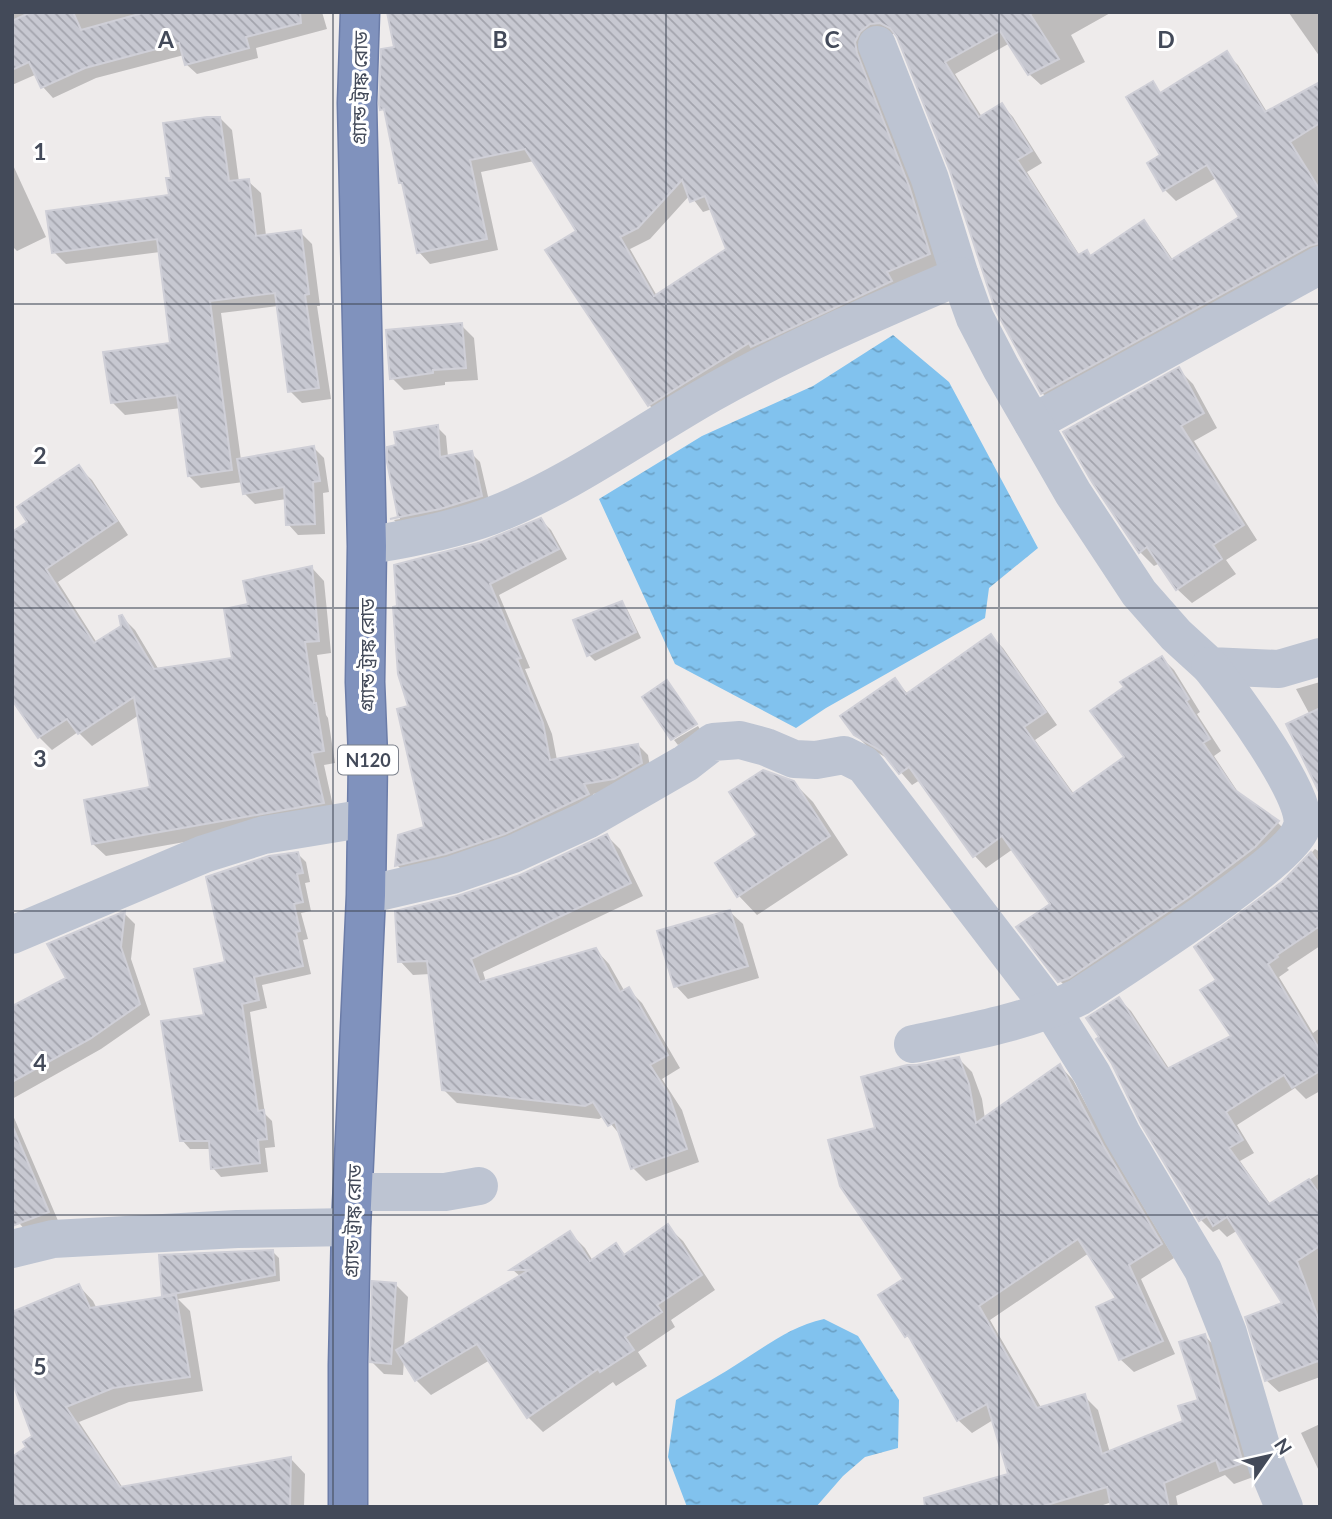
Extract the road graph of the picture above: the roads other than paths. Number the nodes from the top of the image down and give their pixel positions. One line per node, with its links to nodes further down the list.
1 (360, 12): 6 (highway, গ্র্যান্ড ট্রাঙ্ক রোড / N120)
2 (877, 44): 4 (street)
3 (1320, 265): 5 (street)
4 (960, 276): 5 (street); 6 (street)
5 (1033, 423): 8 (street)
6 (367, 546): 9 (highway, গ্র্যান্ড ট্রাঙ্ক রোড / N120)
7 (1320, 657): 8 (street)
8 (1210, 666): 12 (street)
9 (367, 818): 10 (highway, গ্র্যান্ড ট্রাঙ্ক রোড / N120); 11 (street)
10 (366, 895): 12 (street); 15 (highway, গ্র্যান্ড ট্রাঙ্ক রোড / N120)
11 (12, 935)
12 (1052, 1010): 13 (street); 18 (street)
13 (913, 1044)
14 (479, 1186): 15 (street)
15 (352, 1209): 16 (street); 17 (highway, গ্র্যান্ড ট্রাঙ্ক রোড / N120)
16 (12, 1249)
17 (348, 1507)
18 (1284, 1507)

